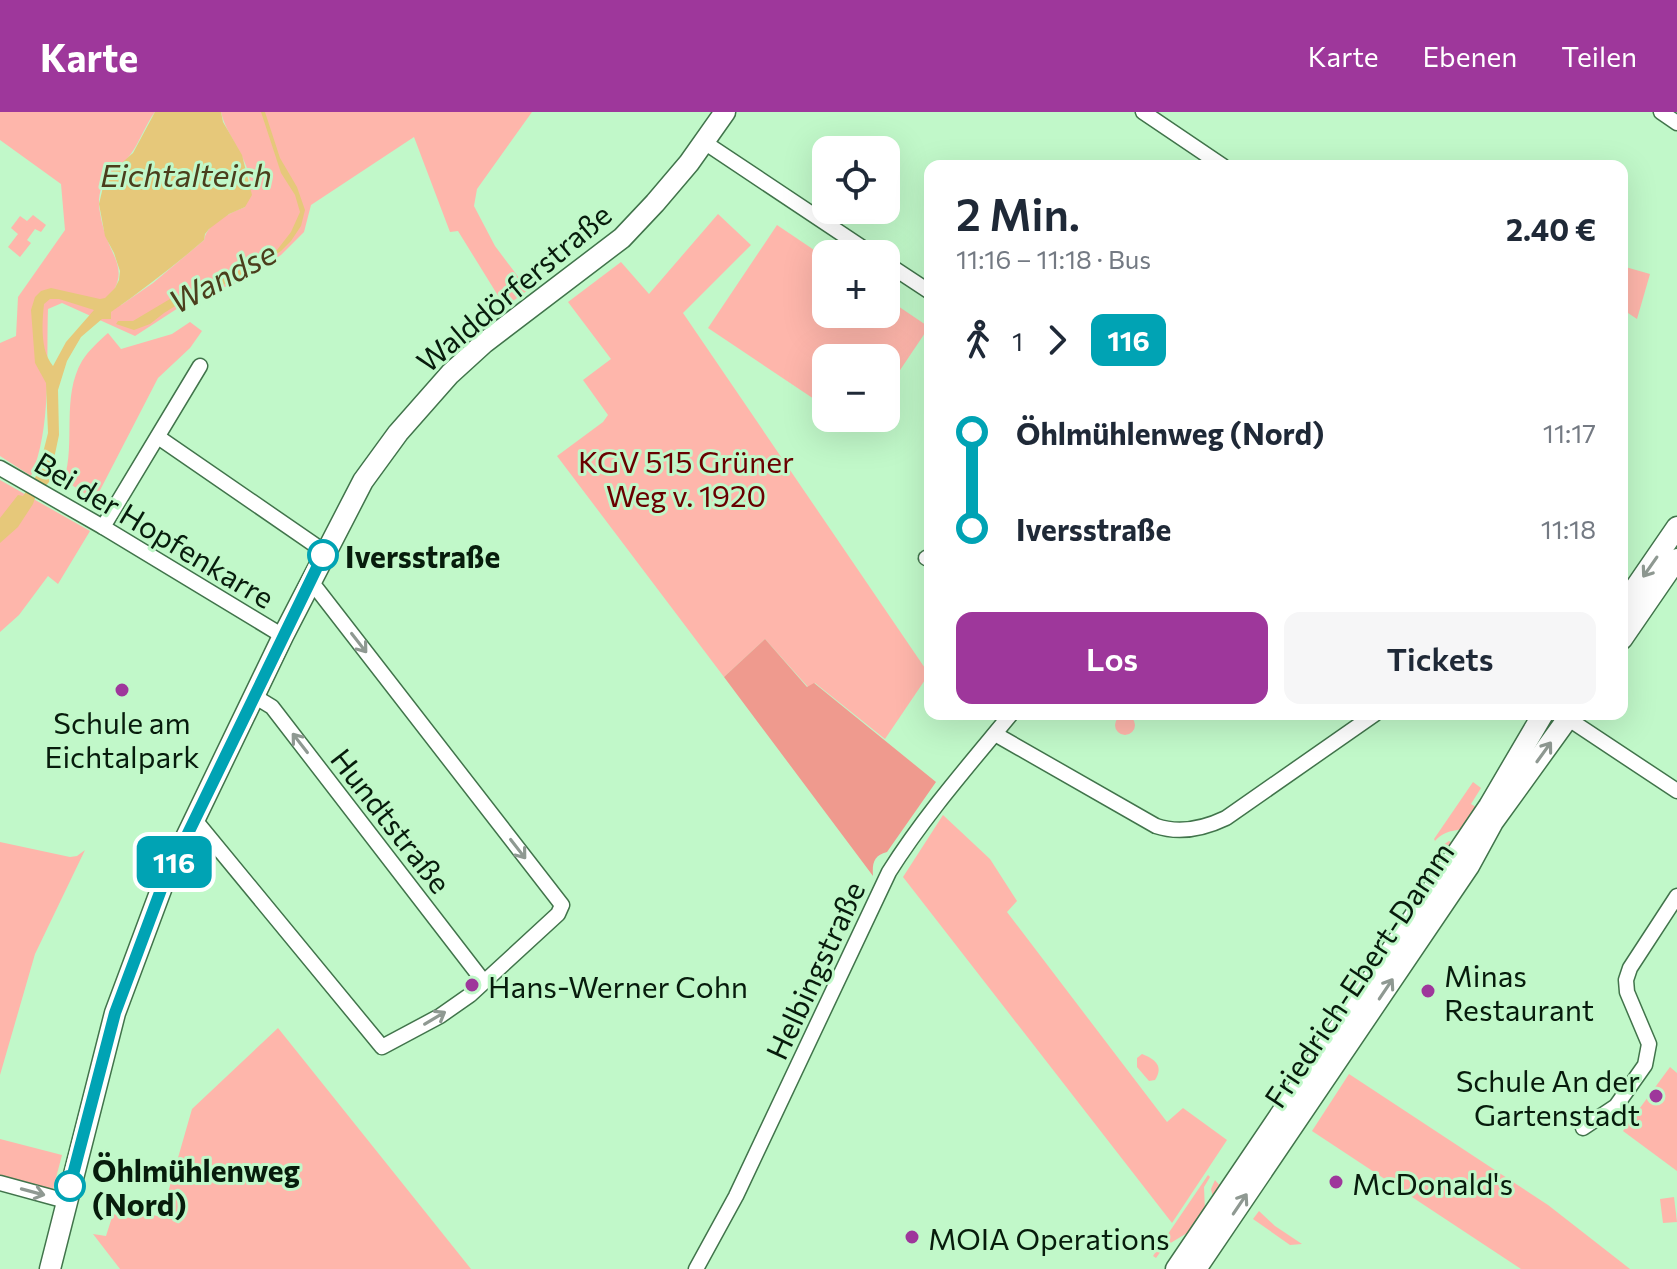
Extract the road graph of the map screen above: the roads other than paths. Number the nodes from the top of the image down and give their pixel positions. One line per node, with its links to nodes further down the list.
1 (725, 112): 5 (main road, Walddörferstraße)
2 (1143, 112): 6 (street)
3 (1661, 112): 4 (street)
4 (1677, 123)
5 (704, 142): 7 (street); 15 (main road, Walddörferstraße)
6 (1214, 160)
7 (851, 240)
8 (900, 272): 9 (street)
9 (924, 288)
10 (200, 366): 11 (street)
11 (158, 437): 13 (street); 15 (street)
12 (0, 468): 13 (street, Bei der Hopfenkarre)
13 (103, 527): 20 (street, Bei der Hopfenkarre)
14 (1677, 527): 18 (main road, one-way to 18)
15 (325, 552): 17 (main road, Walddörferstraße)
16 (1673, 573): 19 (main road)
17 (309, 585): 20 (main road, Walddörferstraße); 31 (street, one-way to 31)
18 (1628, 598)
19 (1628, 631)
20 (283, 636): 21 (main road, Walddörferstraße)
21 (254, 696): 29 (main road, Walddörferstraße); 31 (street, Hundtstraße, one-way to 21)
22 (1006, 720): 27 (street, Helbingstraße)
23 (1366, 720): 27 (street)
24 (1539, 720): 37 (main road, Friedrich-Ebert-Damm)
25 (1564, 720): 38 (main road, Friedrich-Ebert-Damm, one-way to 25)
26 (1574, 720): 28 (street)
27 (995, 734): 36 (street, Helbingstraße)
28 (1677, 791)
29 (195, 820): 31 (street, one-way to 31); 34 (main road, Walddörferstraße)
30 (1677, 896): 32 (street)
31 (484, 982)
32 (1583, 1128)
33 (0, 1183): 34 (street, one-way to 34)
34 (66, 1201): 35 (main road, Walddörferstraße)
35 (50, 1269)
36 (696, 1269)
37 (1176, 1269)
38 (1196, 1269)

